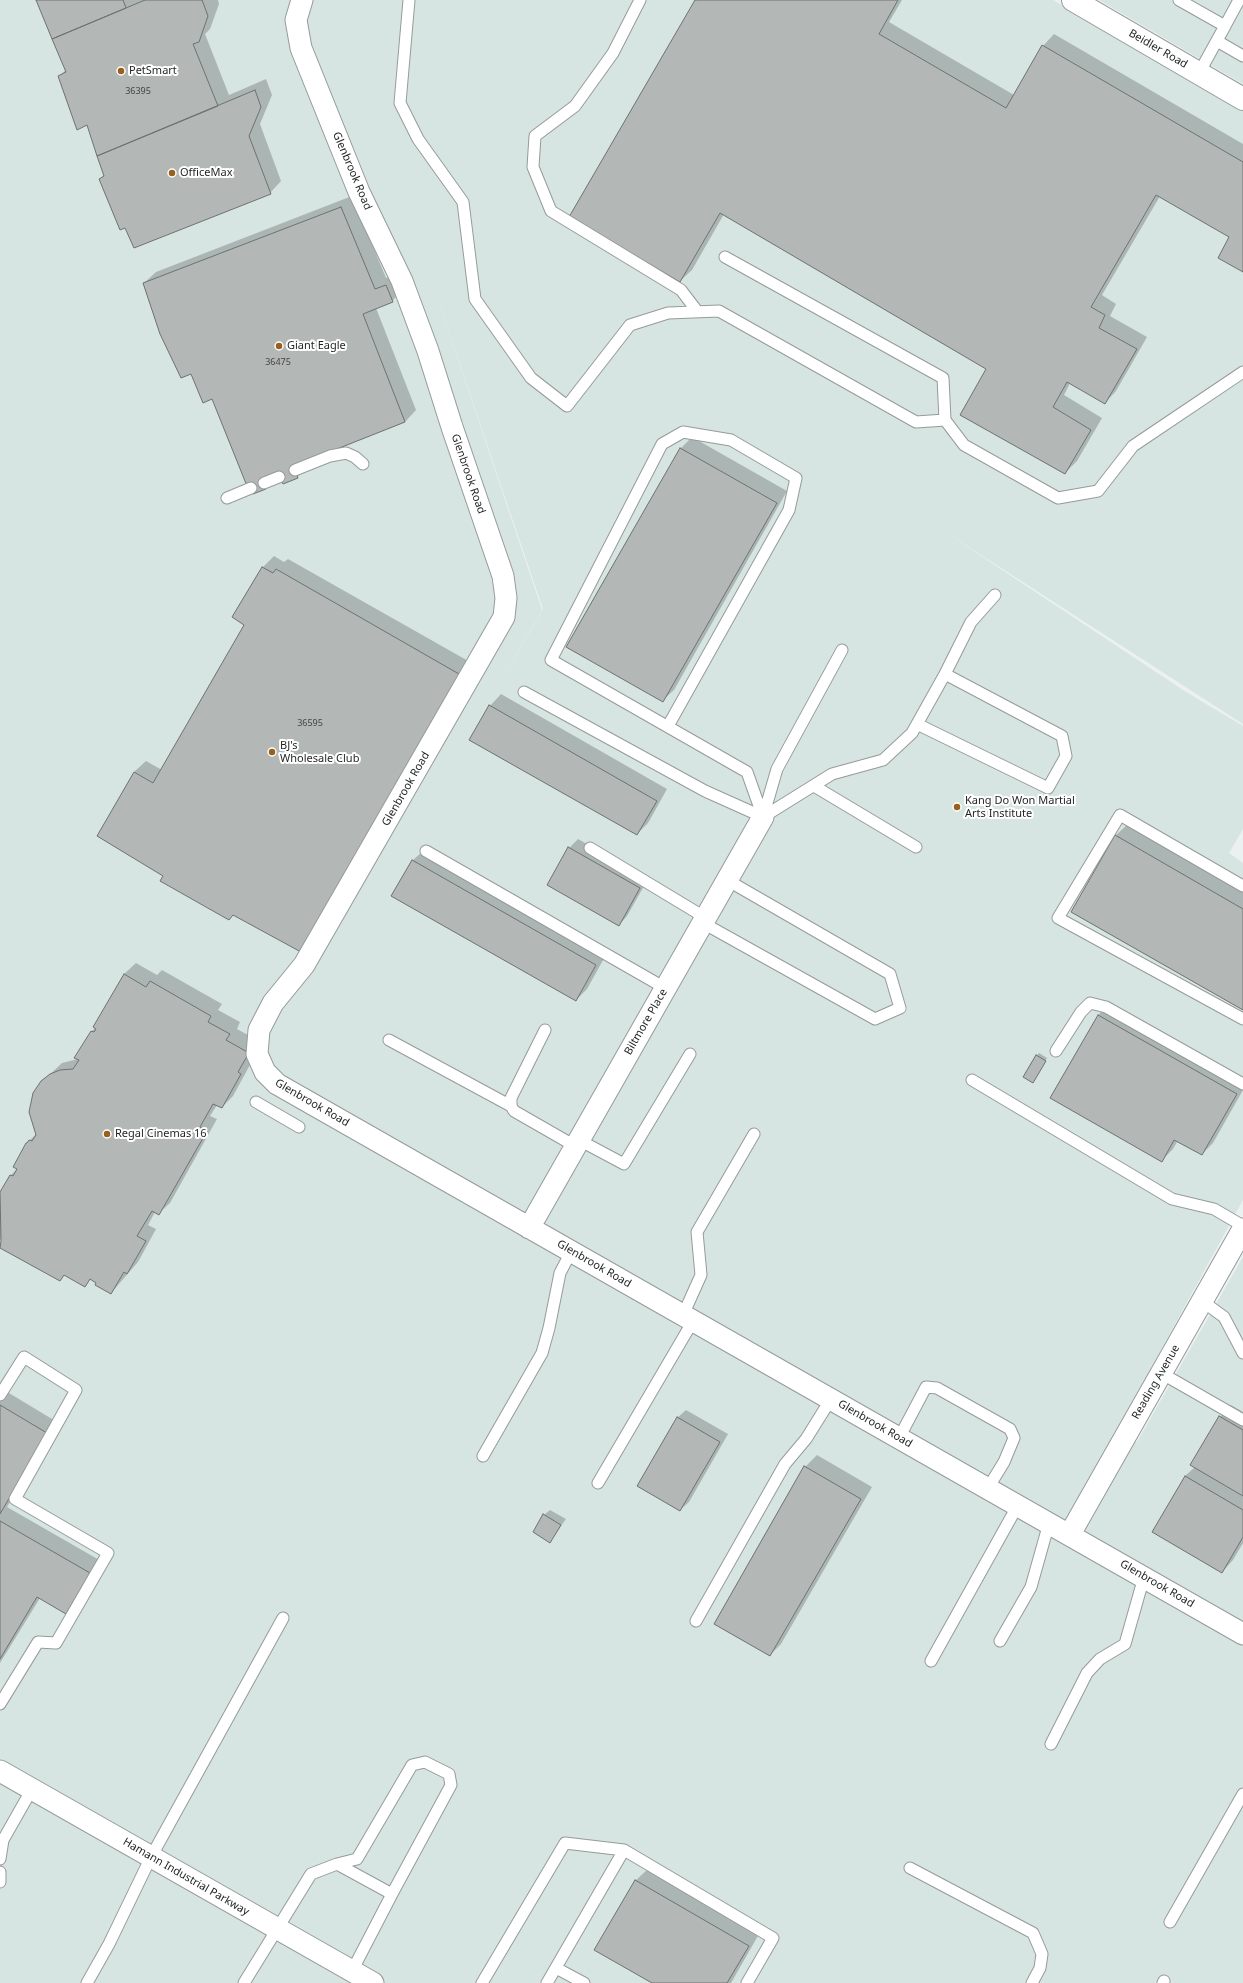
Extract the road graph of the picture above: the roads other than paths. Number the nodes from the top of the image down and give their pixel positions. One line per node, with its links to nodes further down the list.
1 (302, 0): 49 (street, Glenbrook Road)
2 (409, 0): 13 (lane)
3 (640, 0): 13 (lane)
4 (1179, 0): 7 (lane)
5 (1239, 0): 7 (lane)
6 (1078, 1): 10 (street, Beidler Road)
7 (1225, 26): 8 (lane)
8 (1217, 41): 9 (lane); 10 (lane)
9 (1243, 56)
10 (1199, 73): 11 (street, Beidler Road)
11 (1243, 99)
12 (725, 257): 15 (lane)
13 (697, 311): 15 (lane)
14 (1243, 372): 15 (lane)
15 (945, 420)
16 (363, 464): 17 (lane)
17 (295, 470)
18 (279, 477): 19 (lane)
19 (264, 483)
20 (251, 488): 21 (lane)
21 (227, 498)
22 (995, 595): 24 (lane)
23 (842, 650): 29 (lane)
24 (945, 674): 26 (lane); 26 (lane)
25 (524, 692): 29 (lane)
26 (917, 724): 28 (lane)
27 (668, 726): 27 (lane); 29 (lane)
28 (814, 786): 29 (lane); 30 (lane)
29 (763, 817): 33 (street, Biltmore Place)
30 (916, 847)
31 (590, 848): 35 (lane)
32 (426, 851): 36 (lane)
33 (727, 880): 35 (street, Biltmore Place); 35 (lane)
34 (1243, 886): 37 (lane)
35 (704, 920): 36 (street, Biltmore Place)
36 (665, 988): 48 (street, Biltmore Place)
37 (1243, 1019)
38 (545, 1030): 45 (lane)
39 (389, 1040): 45 (lane)
40 (1056, 1051): 43 (lane)
41 (690, 1054): 48 (lane)
42 (972, 1080): 50 (lane)
43 (1243, 1084)
44 (256, 1102): 46 (lane)
45 (511, 1106): 48 (lane)
46 (299, 1127)
47 (754, 1134): 53 (lane)
48 (577, 1143): 49 (street, Biltmore Place)
49 (529, 1228): 51 (street, Glenbrook Road)
50 (1241, 1237): 52 (street, Reading Avenue)
51 (571, 1252): 53 (street, Glenbrook Road); 60 (lane)
52 (1202, 1301): 54 (lane); 55 (street, Reading Avenue)
53 (688, 1318): 57 (street, Glenbrook Road); 61 (lane)
54 (1243, 1353)
55 (1161, 1373): 58 (lane); 65 (street, Reading Avenue)
56 (0, 1395): 72 (lane)
57 (830, 1399): 59 (street, Glenbrook Road); 68 (lane)
58 (1243, 1420)
59 (899, 1438): 62 (street, Glenbrook Road); 62 (lane)
60 (483, 1456)
61 (598, 1483)
62 (988, 1488): 63 (street, Glenbrook Road)
63 (1018, 1505): 64 (street, Glenbrook Road); 71 (lane)
64 (1049, 1523): 65 (street, Glenbrook Road); 70 (lane)
65 (1070, 1534): 66 (street, Glenbrook Road)
66 (1144, 1577): 69 (street, Glenbrook Road); 73 (lane)
67 (283, 1618): 78 (lane)
68 (696, 1621)
69 (1243, 1634)
70 (1000, 1641)
71 (931, 1661)
72 (0, 1704)
73 (1051, 1744)
74 (0, 1771): 75 (street, Hamann Industrial Parkway)
75 (32, 1789): 78 (street, Hamann Industrial Parkway); 79 (lane)
76 (1243, 1794): 85 (lane)
77 (624, 1850): 87 (lane); 92 (lane); 95 (lane)
78 (151, 1857): 86 (street, Hamann Industrial Parkway); 89 (lane)
79 (0, 1859)
80 (337, 1864): 84 (lane); 84 (lane); 86 (lane)
81 (910, 1868): 96 (lane)
82 (0, 1872): 83 (lane)
83 (0, 1882)
84 (392, 1894): 88 (lane)
85 (1170, 1922)
86 (276, 1928): 88 (street, Hamann Industrial Parkway); 90 (lane)
87 (556, 1968): 93 (lane); 94 (lane)
88 (352, 1971): 91 (street, Hamann Industrial Parkway)
89 (87, 1983)
90 (244, 1983)
91 (373, 1983)
92 (482, 1983)
93 (547, 1983)
94 (584, 1983)
95 (747, 1983)
96 (1032, 1983)

